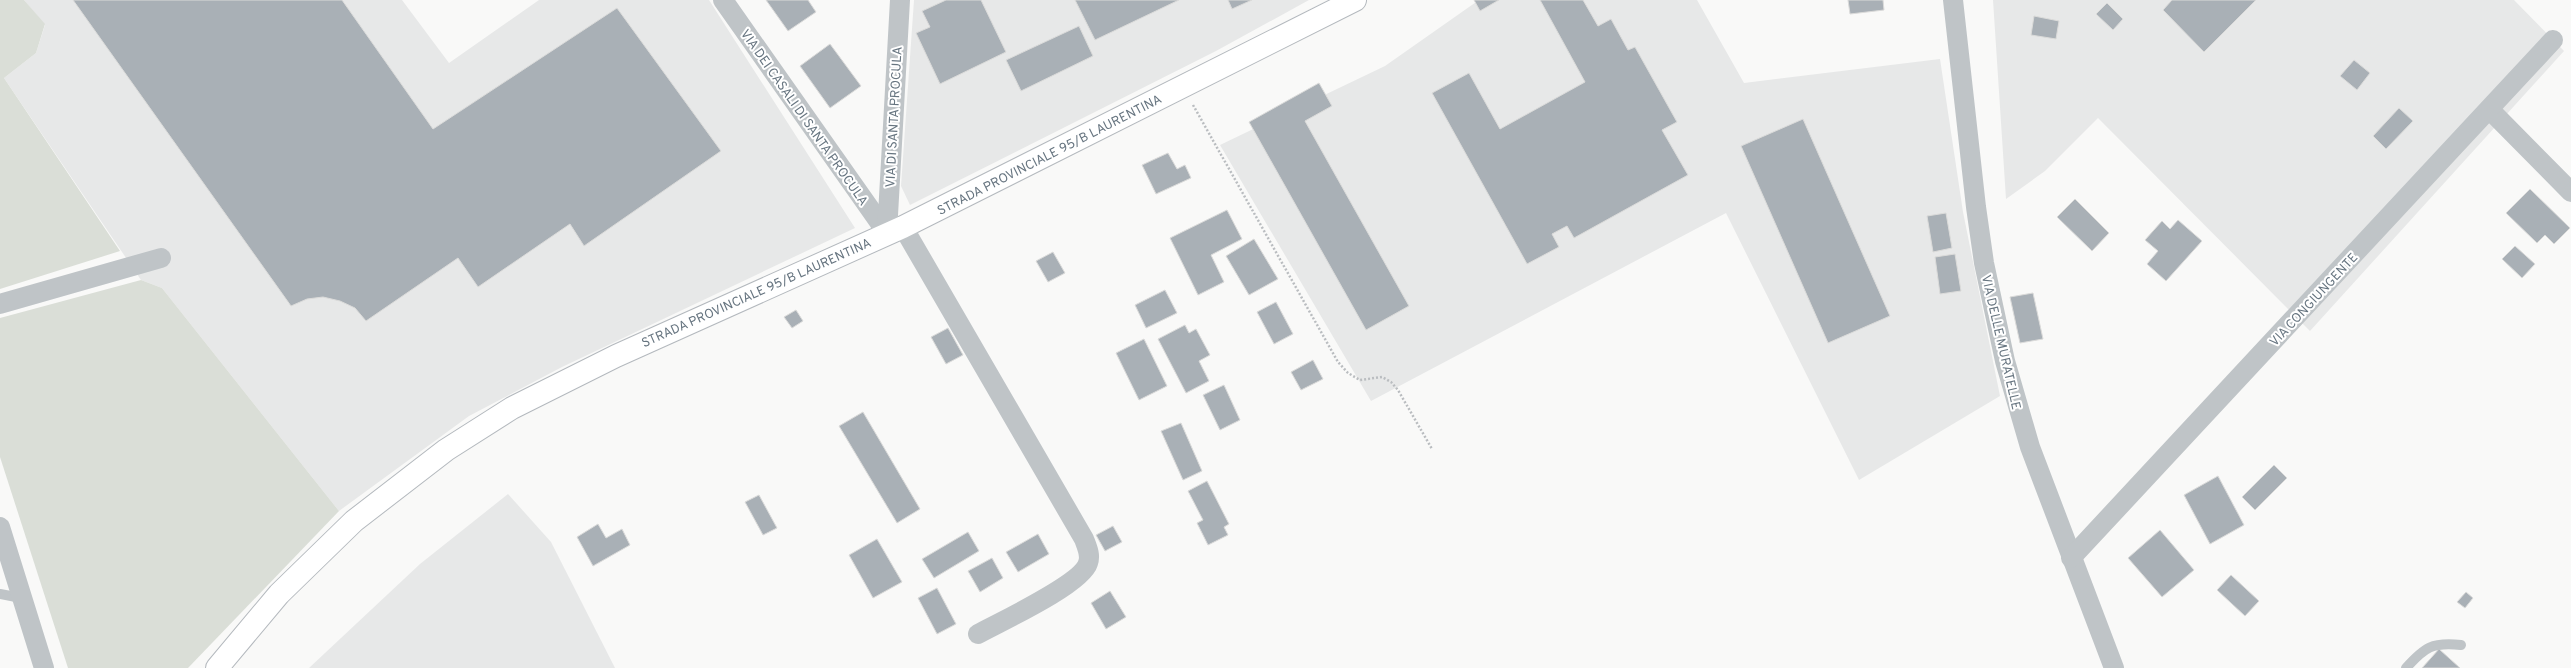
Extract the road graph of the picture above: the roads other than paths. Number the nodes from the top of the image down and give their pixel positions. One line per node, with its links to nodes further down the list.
1 (722, 0): 8 (street, VIA DEI CASALI DI SANTA PROCULA)
2 (900, 0): 8 (street, VIA DI SANTA PROCULA)
3 (1355, 0): 8 (main road, STRADA PROVINCIALE 95/B LAURENTINA)
4 (1953, 0): 12 (street, VIA DELLE MURATELLE)
5 (2553, 40): 6 (street, VIA CONGIUNGENTE)
6 (2490, 110): 7 (street); 12 (street, VIA CONGIUNGENTE)
7 (2571, 192)
8 (895, 230): 15 (street, VIA DEI CASALI DI SANTA PROCULA); 18 (main road, STRADA PROVINCIALE 95/B LAURENTINA)
9 (161, 258): 10 (street)
10 (0, 304)
11 (0, 527): 14 (street)
12 (2071, 558): 19 (street, VIA DELLE MURATELLE)
13 (0, 594): 14 (lane)
14 (21, 598): 17 (street)
15 (978, 634)
16 (2461, 645): 20 (lane)
17 (44, 668)
18 (216, 668)
19 (2114, 668)
20 (2406, 668)

